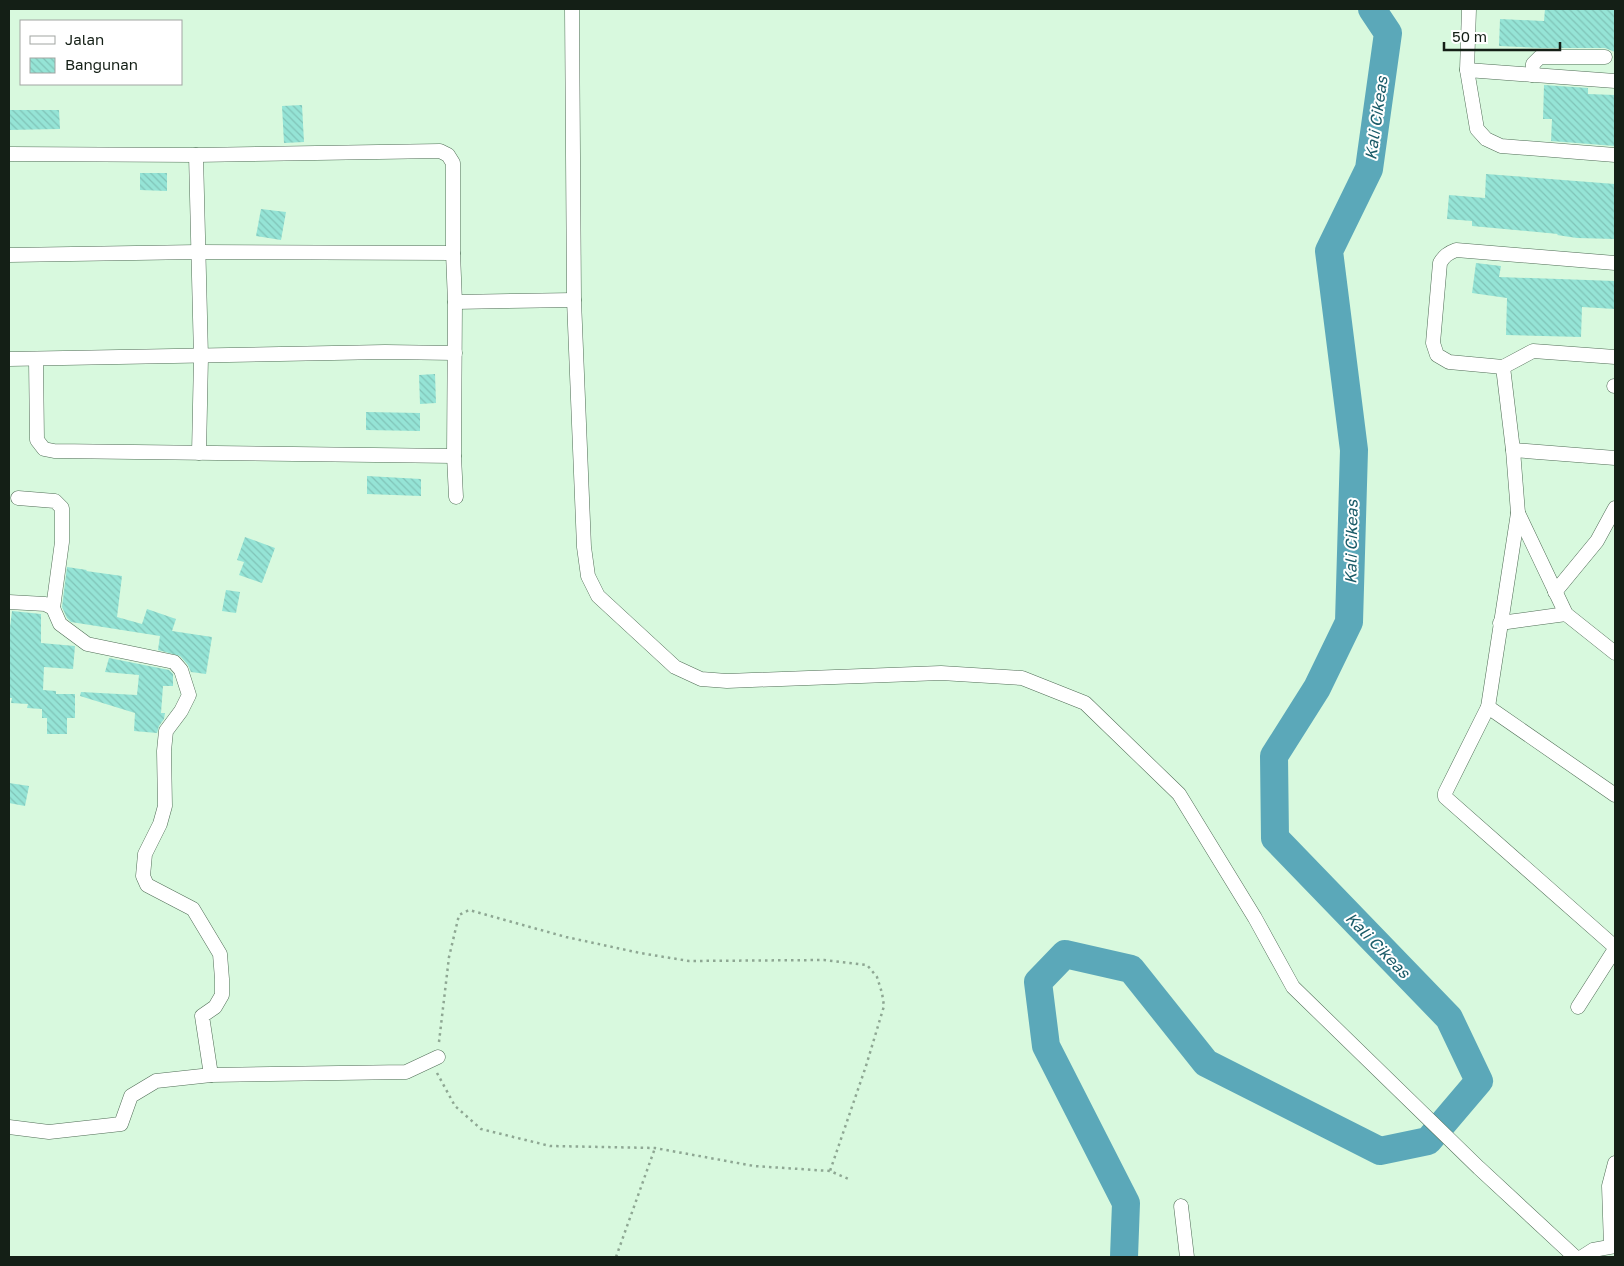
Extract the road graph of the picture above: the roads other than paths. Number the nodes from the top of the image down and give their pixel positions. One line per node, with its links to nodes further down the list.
1 (572, 9): 14 (street)
2 (1469, 9): 4 (street)
3 (1605, 58): 5 (street)
4 (1467, 70): 5 (street); 8 (street)
5 (1532, 75): 6 (street)
6 (1615, 81)
7 (9, 154): 9 (street)
8 (1615, 155)
9 (196, 156): 10 (street); 11 (street)
10 (198, 252): 11 (street); 12 (street); 18 (street)
11 (453, 253): 15 (street)
12 (9, 255)
13 (1615, 263): 21 (street)
14 (574, 300): 15 (street); 47 (street)
15 (455, 302): 16 (street)
16 (455, 353): 18 (street); 24 (street)
17 (1615, 356): 21 (street)
18 (201, 357): 20 (street); 23 (street)
19 (9, 359): 20 (street)
20 (36, 360): 23 (street)
21 (1503, 367): 22 (street)
22 (1513, 450): 25 (street); 29 (street)
23 (199, 454): 24 (street)
24 (454, 456): 26 (street)
25 (1615, 458)
26 (456, 497)
27 (18, 498): 32 (street)
28 (1615, 508): 30 (street)
29 (1518, 513): 30 (street); 34 (street)
30 (1555, 592): 33 (street)
31 (9, 602): 32 (street)
32 (53, 608): 41 (street)
33 (1566, 614): 34 (street); 35 (street)
34 (1500, 623): 36 (street)
35 (1615, 653)
36 (1488, 707): 37 (street); 38 (street)
37 (1615, 796)
38 (1615, 948): 39 (street)
39 (1578, 1007)
40 (438, 1056): 41 (street)
41 (211, 1075): 42 (street)
42 (9, 1127)
43 (1615, 1163): 45 (street)
44 (1181, 1206): 46 (street)
45 (1613, 1246): 48 (street)
46 (1187, 1257)
47 (1575, 1257)
48 (1582, 1257)

